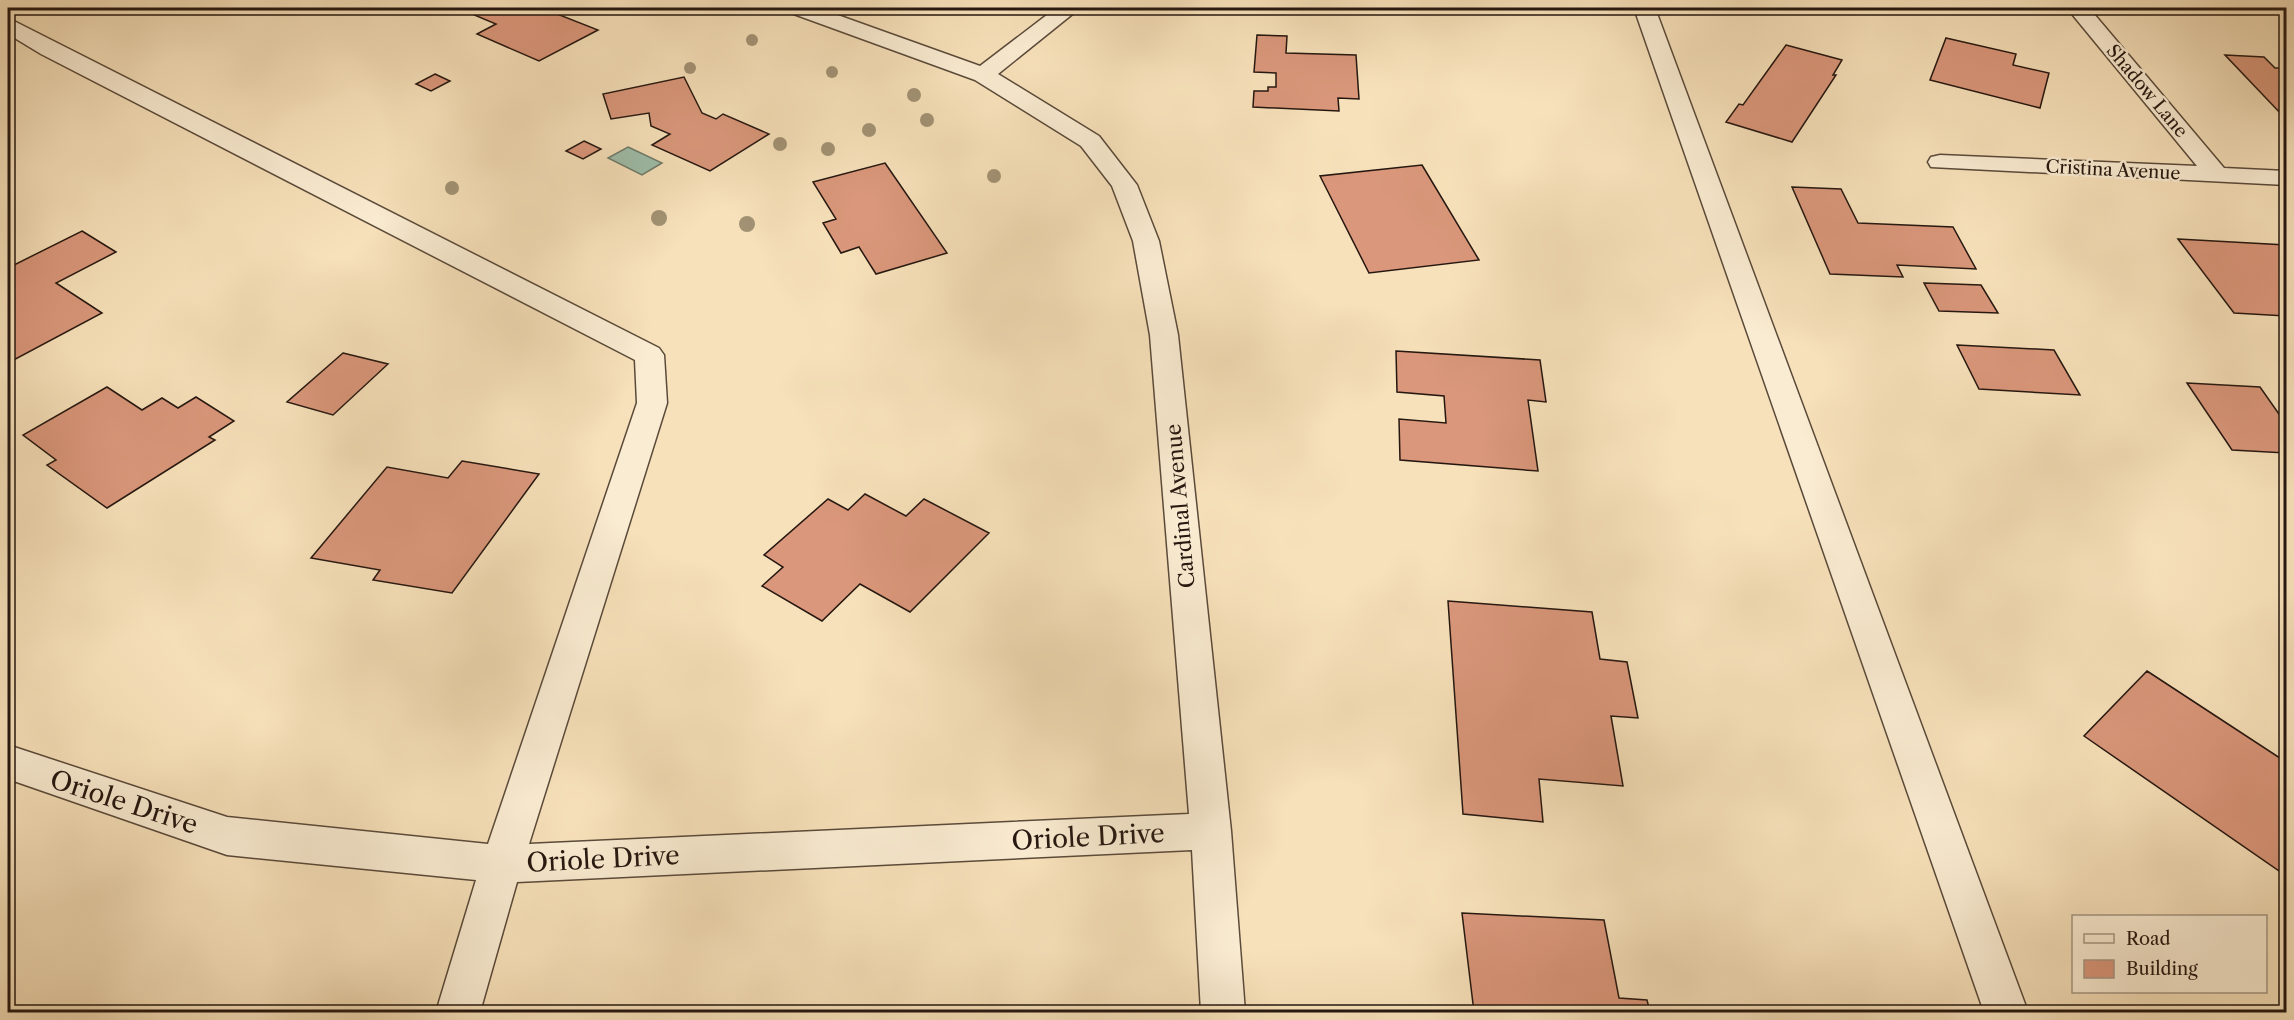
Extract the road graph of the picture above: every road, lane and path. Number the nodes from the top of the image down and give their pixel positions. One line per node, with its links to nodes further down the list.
1 (799, 8): 6 (street, Cardinal Avenue)
2 (1069, 8): 6 (street)
3 (1644, 8): 15 (street)
4 (2078, 8): 8 (street, Shadow Lane)
5 (8, 25): 12 (street)
6 (983, 75): 11 (street, Cardinal Avenue)
7 (1940, 162): 8 (street, Cristina Avenue)
8 (2217, 175): 9 (street, Cristina Avenue)
9 (2286, 178)
10 (9, 765): 12 (street, Oriole Drive)
11 (1211, 831): 12 (street, Oriole Drive); 14 (street, Cardinal Avenue)
12 (502, 864): 13 (street)
13 (458, 1012)
14 (1223, 1012)
15 (2006, 1012)

